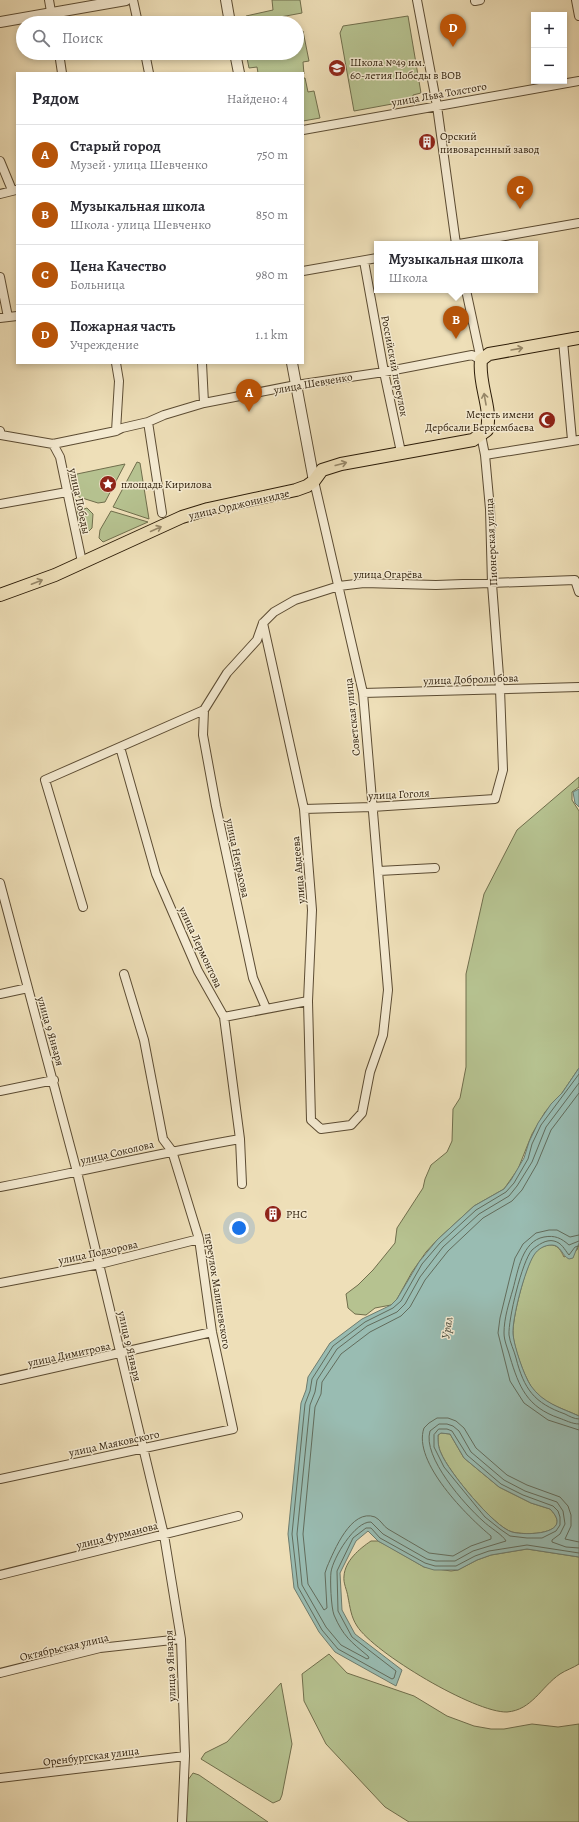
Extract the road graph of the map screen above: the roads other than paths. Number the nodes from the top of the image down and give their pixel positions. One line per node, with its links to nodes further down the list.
1 (48, 0): 7 (street)
2 (126, 0): 7 (street)
3 (133, 0): 10 (street)
4 (226, 0): 11 (street)
5 (417, 0): 22 (street)
6 (576, 0): 12 (street)
7 (51, 12): 8 (street); 9 (street)
8 (31, 16)
9 (52, 16)
10 (136, 16)
11 (229, 16)
12 (579, 16)
13 (16, 19): 14 (street)
14 (0, 22)
15 (60, 60): 18 (street)
16 (146, 60): 19 (street)
17 (237, 60): 20 (street)
18 (62, 72)
19 (149, 72)
20 (239, 72)
21 (579, 81): 22 (street, улица Льва Толстого)
22 (437, 106): 23 (street, улица Льва Толстого); 28 (street)
23 (304, 130)
24 (0, 161): 25 (street)
25 (15, 190): 26 (street)
26 (0, 194)
27 (579, 222): 29 (street)
28 (458, 241)
29 (474, 241)
30 (374, 259): 31 (street)
31 (364, 261): 32 (street); 43 (street, Российский переулок)
32 (304, 271)
33 (0, 278): 36 (street)
34 (467, 293): 39 (street, Пионерская улица)
35 (16, 316): 36 (street)
36 (4, 318)
37 (579, 338): 38 (main road)
38 (563, 341): 39 (main road, one-way to 38); 50 (street)
39 (481, 360): 43 (street, улица Шевченко); 49 (main road, Пионерская улица, one-way to 39)
40 (116, 364): 47 (street)
41 (202, 364): 45 (street)
42 (292, 364): 44 (street, Советская улица)
43 (384, 372): 44 (street, улица Шевченко); 52 (street, Российский переулок)
44 (296, 385): 45 (street, улица Шевченко); 54 (street, Советская улица)
45 (204, 404): 46 (street, улица Шевченко)
46 (148, 422): 47 (street, улица Шевченко); 57 (street)
47 (116, 431): 51 (street, улица Шевченко)
48 (0, 433): 51 (street, улица Шевченко)
49 (482, 435): 52 (main road, улица Орджоникидзе); 53 (street, Пионерская улица)
50 (576, 440): 53 (street)
51 (54, 444): 55 (street, улица Победы)
52 (401, 452): 54 (main road, улица Орджоникидзе, one-way to 52)
53 (485, 455): 59 (street, Пионерская улица)
54 (314, 481): 58 (main road, улица Орджоникидзе, one-way to 54); 60 (street, Советская улица)
55 (67, 492): 56 (street); 58 (street, улица Победы)
56 (0, 504)
57 (162, 513)
58 (82, 562): 62 (main road, улица Орджоникидзе, one-way to 58)
59 (492, 584): 60 (street, улица Огарёва); 61 (street, улица Огарёва); 65 (street, Пионерская улица)
60 (340, 586): 63 (street, улица Огарёва); 66 (street, Советская улица)
61 (579, 592)
62 (0, 595)
63 (263, 623): 67 (street, улица Огарёва); 71 (street, улица Авдеева)
64 (579, 687): 65 (street, улица Добролюбова)
65 (500, 690): 66 (street, улица Добролюбова); 69 (street, Пионерская улица)
66 (363, 693): 70 (street, Советская улица)
67 (204, 710): 68 (street); 81 (street, улица Некрасова)
68 (120, 747): 76 (street); 82 (street, улица Лермонтова)
69 (495, 799): 70 (street, улица Гоголя)
70 (372, 807): 71 (street, улица Гоголя); 73 (street, Советская улица)
71 (304, 809): 80 (street, улица Авдеева)
72 (436, 868): 73 (street)
73 (379, 871): 85 (street, Советская улица)
74 (0, 883): 75 (street, улица 9 Января)
75 (2, 898): 78 (street, улица 9 Января)
76 (83, 907)
77 (124, 974): 87 (street, переулок Малишевского)
78 (28, 988): 79 (street); 83 (street, улица 9 Января)
79 (0, 994)
80 (308, 1001): 81 (street); 85 (street, улица Авдеева)
81 (266, 1008): 82 (street)
82 (224, 1017): 86 (street, улица Лермонтова)
83 (54, 1080): 84 (street); 88 (street, улица 9 Января)
84 (0, 1091)
85 (311, 1120)
86 (240, 1139): 87 (street, улица Соколова); 89 (street, улица Лермонтова)
87 (172, 1151): 88 (street, улица Соколова); 91 (street, переулок Малишевского)
88 (77, 1172): 90 (street, улица Соколова); 92 (street, улица 9 Января)
89 (242, 1184)
90 (0, 1187)
91 (199, 1239): 92 (street, улица Подзорова); 94 (street, переулок Малишевского)
92 (100, 1264): 93 (street, улица Подзорова); 95 (street, улица 9 Января)
93 (0, 1283)
94 (212, 1332): 95 (street, улица Димитрова); 97 (street, переулок Малишевского)
95 (121, 1354): 96 (street, улица Димитрова); 98 (street, улица 9 Января)
96 (0, 1380)
97 (233, 1429): 98 (street, улица Маяковского)
98 (143, 1448): 99 (street, улица Маяковского); 101 (street, улица 9 Января)
99 (0, 1479)
100 (238, 1516): 101 (street, улица Фурманова)
101 (164, 1535): 102 (street, улица Фурманова); 103 (street, улица 9 Января)
102 (0, 1575)
103 (181, 1639): 104 (street, Октябрьская улица); 105 (street, улица 9 Января)
104 (0, 1673)
105 (185, 1756): 106 (street, Оренбургская улица); 107 (street, улица 9 Января)
106 (0, 1778)
107 (182, 1822)

